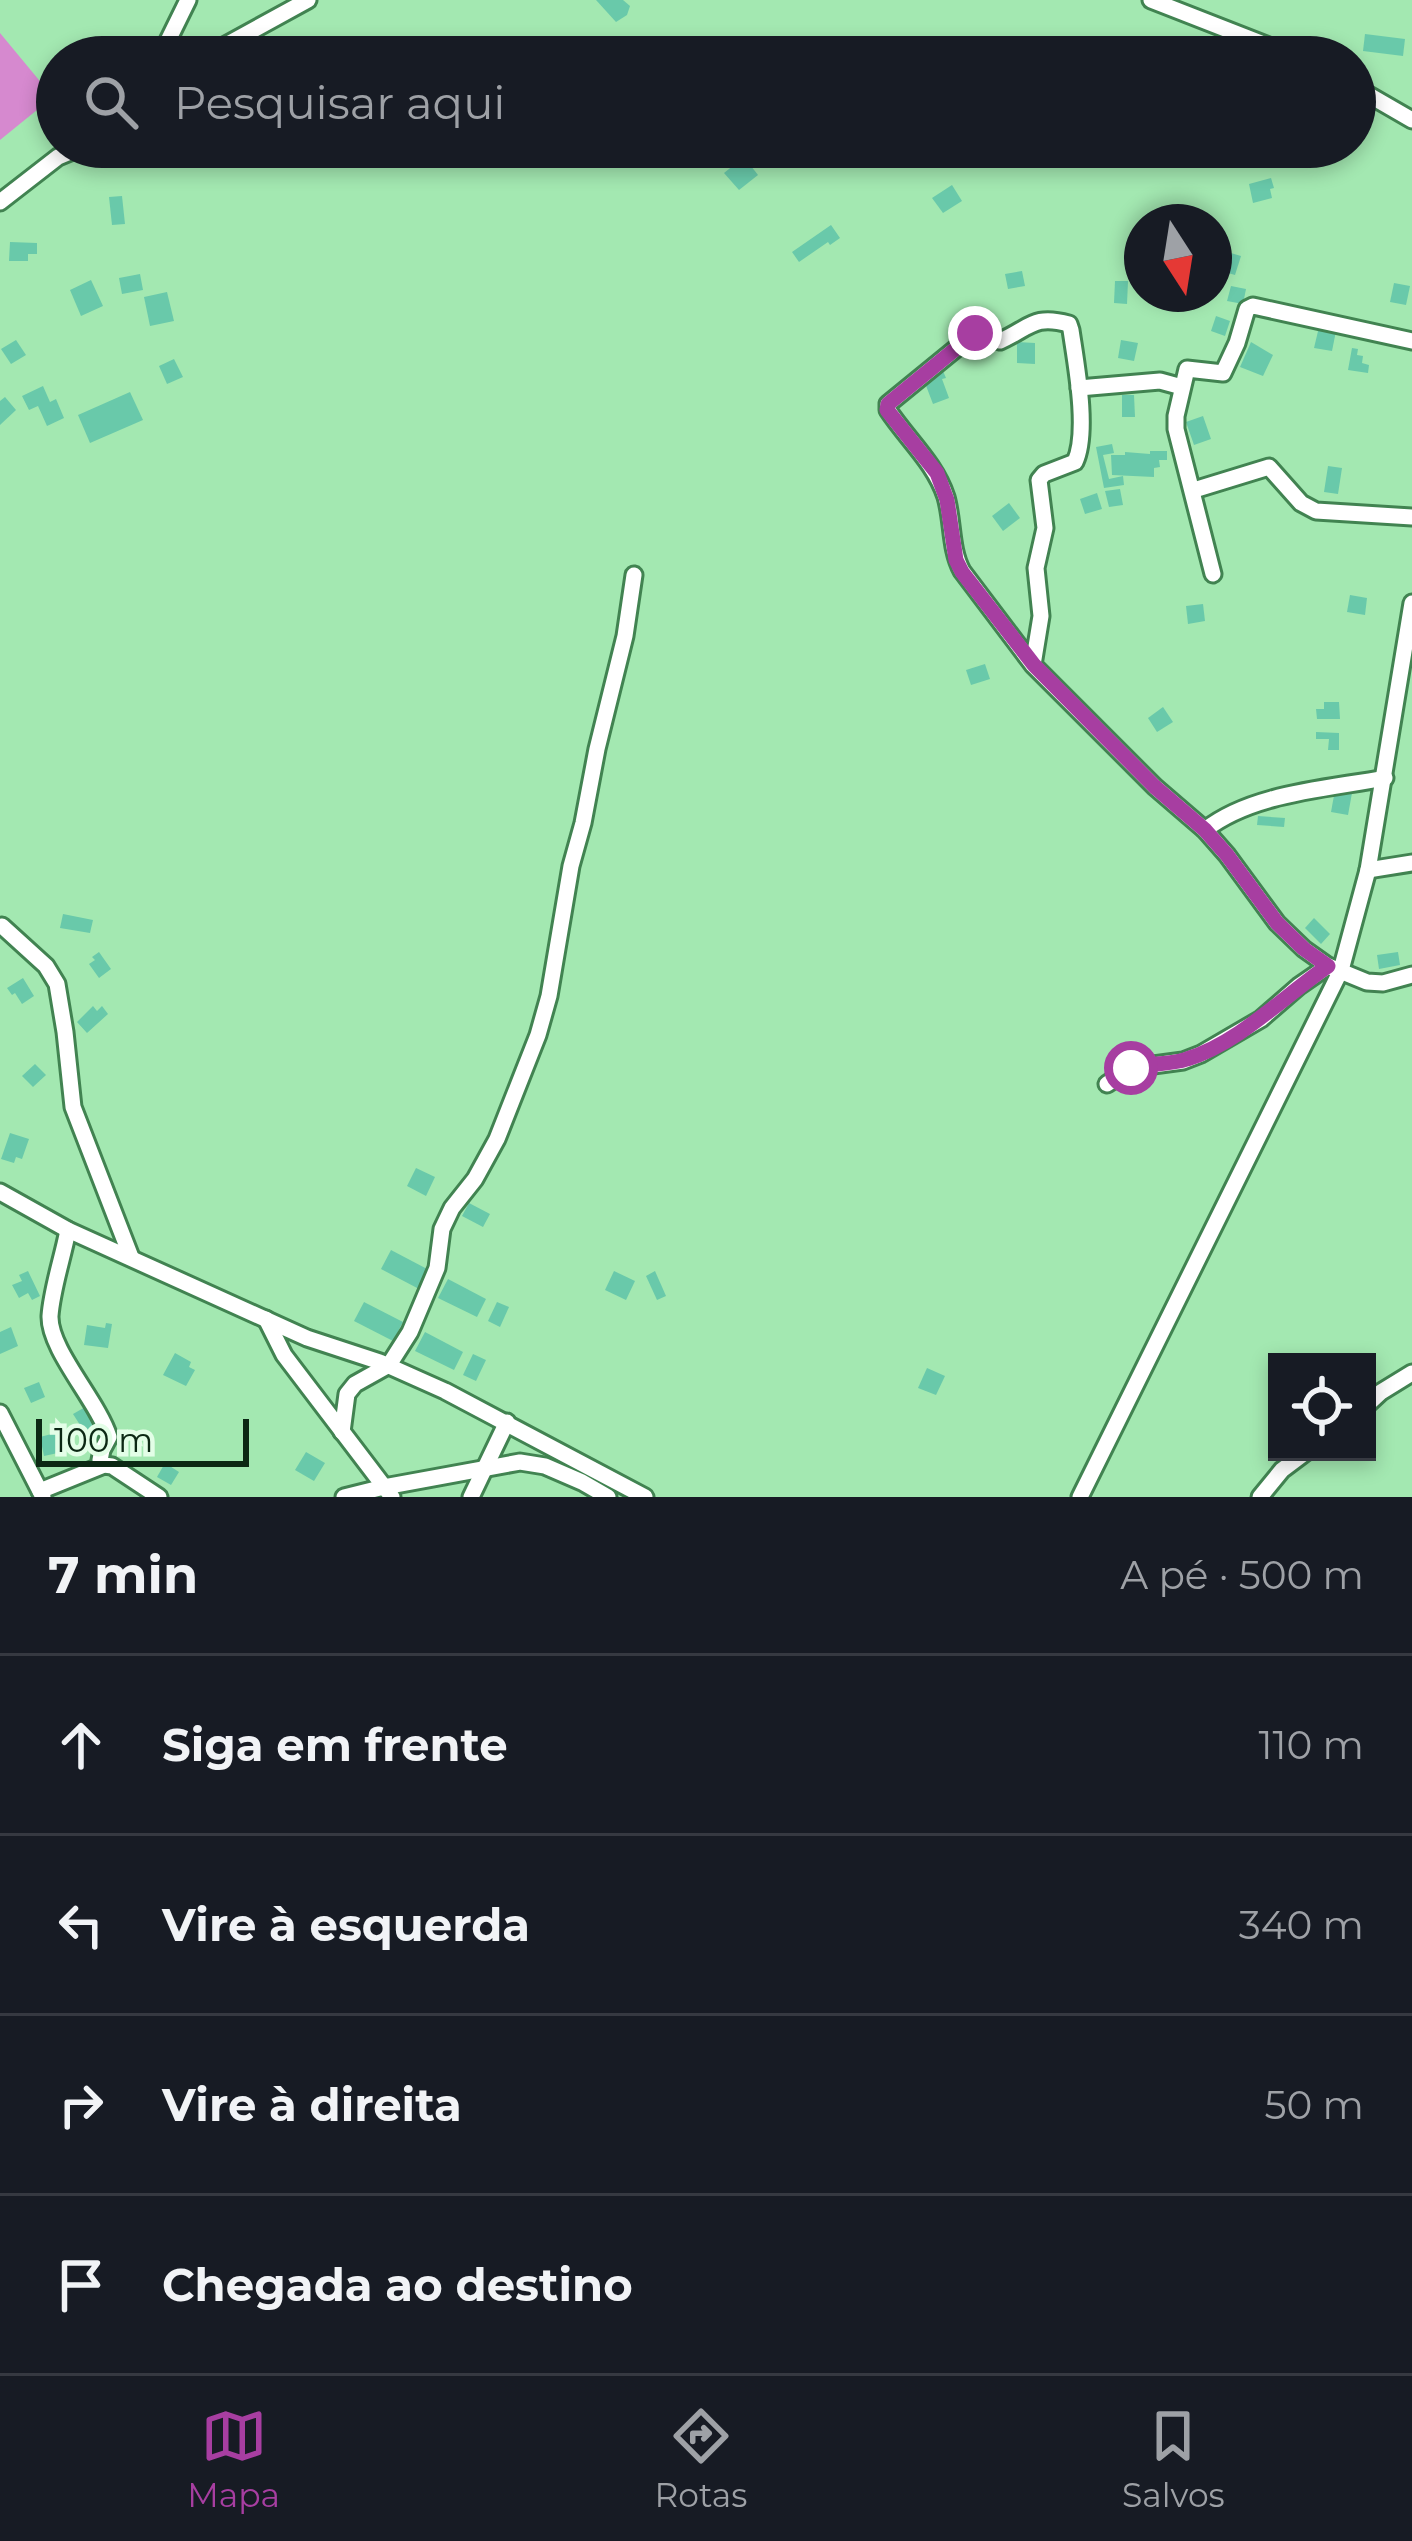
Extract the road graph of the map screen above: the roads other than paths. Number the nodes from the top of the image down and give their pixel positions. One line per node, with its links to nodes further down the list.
1 (188, 0): 4 (street)
2 (308, 0): 5 (street)
3 (1151, 0): 6 (street)
4 (170, 36)
5 (242, 36)
6 (1243, 36)
7 (1376, 99): 8 (street)
8 (1412, 120)
9 (44, 168): 10 (street)
10 (0, 202)
11 (1412, 341): 12 (street)
12 (1182, 387): 13 (street); 14 (street)
13 (1079, 388): 19 (street); 19 (street)
14 (1194, 490): 15 (street); 16 (street)
15 (1412, 518)
16 (1214, 574)
17 (634, 575): 32 (street)
18 (1412, 603): 20 (street)
19 (1034, 665): 21 (street)
20 (1385, 778): 21 (street); 23 (street)
21 (1205, 830): 25 (street)
22 (1412, 863): 23 (street)
23 (1368, 870): 25 (street)
24 (2, 926): 30 (street)
25 (1334, 968): 26 (street); 27 (street); 43 (street)
26 (1412, 975)
27 (1107, 1084)
28 (0, 1192): 29 (street)
29 (68, 1230): 30 (street); 39 (street)
30 (131, 1257): 31 (street)
31 (266, 1318): 32 (street); 37 (street)
32 (389, 1365): 36 (street); 37 (street)
33 (1412, 1373): 34 (street)
34 (1376, 1397)
35 (0, 1413): 42 (street)
36 (507, 1422): 40 (street); 48 (street)
37 (342, 1432): 41 (street)
38 (1294, 1461): 49 (street)
39 (104, 1465): 42 (street); 44 (street)
40 (486, 1470): 41 (street); 46 (street); 47 (street)
41 (388, 1492): 45 (street)
42 (41, 1494)
43 (1081, 1496)
44 (159, 1497)
45 (344, 1497)
46 (471, 1497)
47 (608, 1497)
48 (645, 1497)
49 (1260, 1497)

